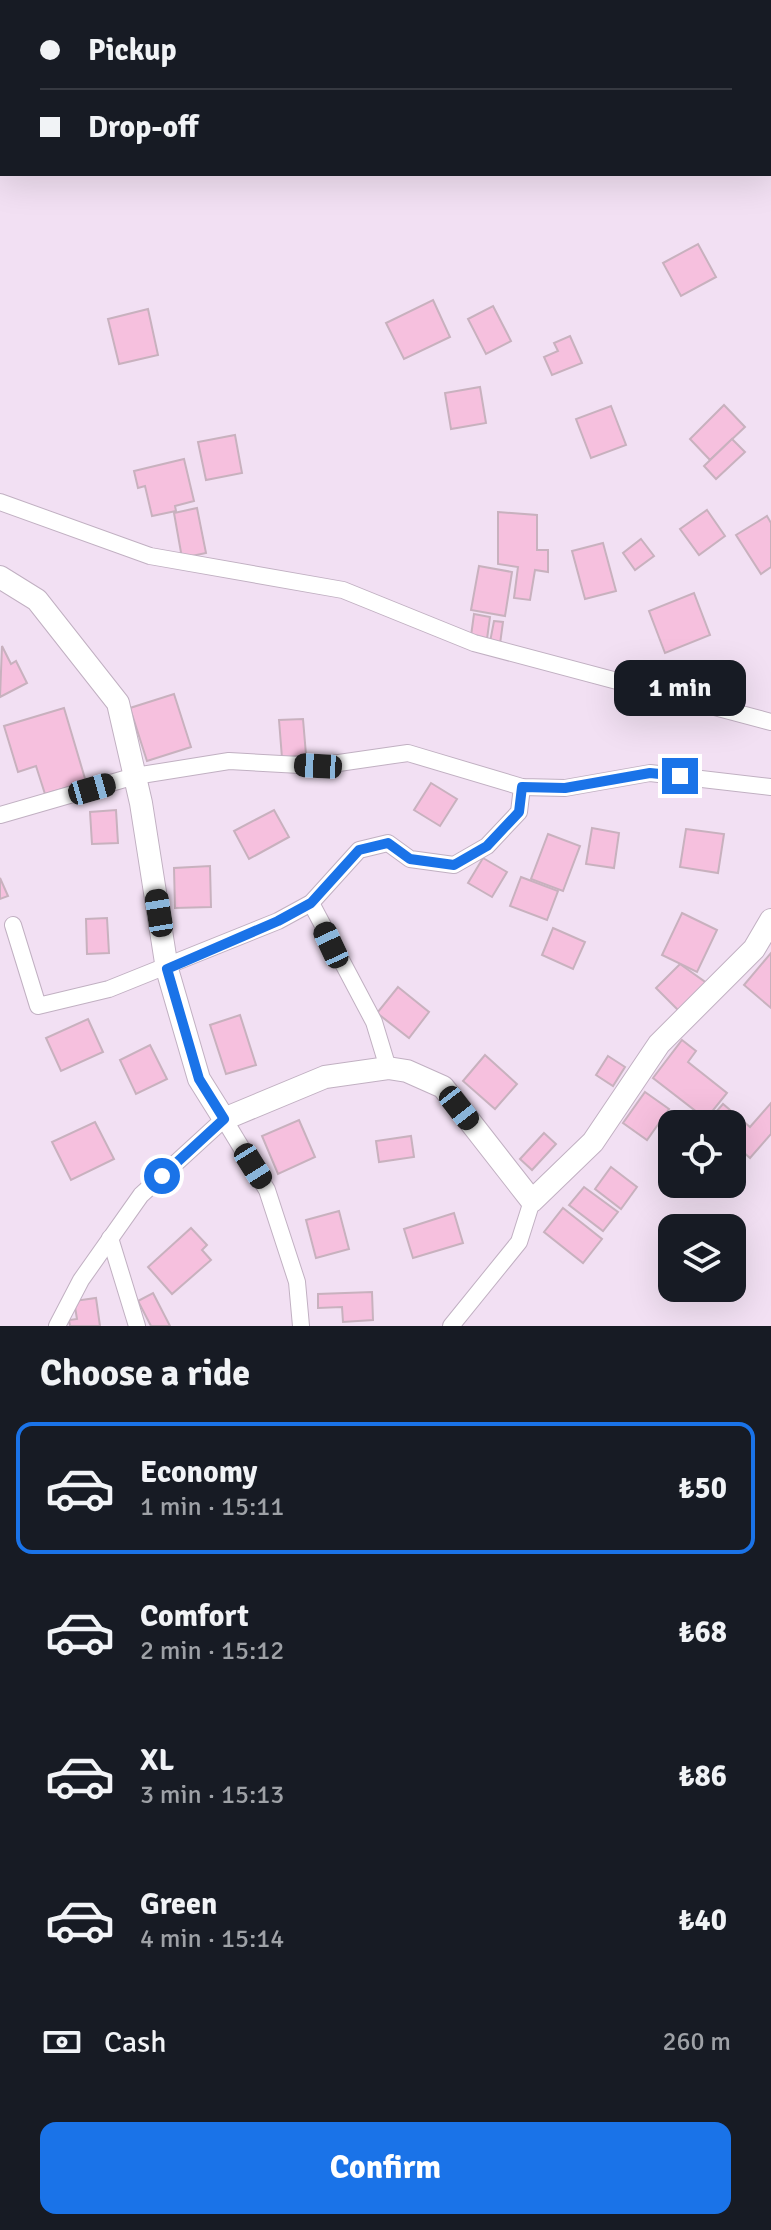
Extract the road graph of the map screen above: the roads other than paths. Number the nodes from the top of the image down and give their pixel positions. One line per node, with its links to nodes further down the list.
1 (0, 502): 3 (street)
2 (0, 577): 4 (street)
3 (771, 722)
4 (135, 776): 5 (street); 7 (street); 11 (street)
5 (522, 787): 6 (street); 8 (street)
6 (771, 787)
7 (0, 815)
8 (311, 903): 11 (street); 12 (street)
9 (771, 920): 14 (street)
10 (13, 925): 11 (street)
11 (167, 969): 13 (street)
12 (388, 1068): 13 (street); 14 (street)
13 (224, 1119): 15 (street); 18 (street)
14 (532, 1201): 19 (street)
15 (110, 1238): 16 (street); 17 (street)
16 (57, 1326)
17 (137, 1326)
18 (301, 1326)
19 (451, 1326)

